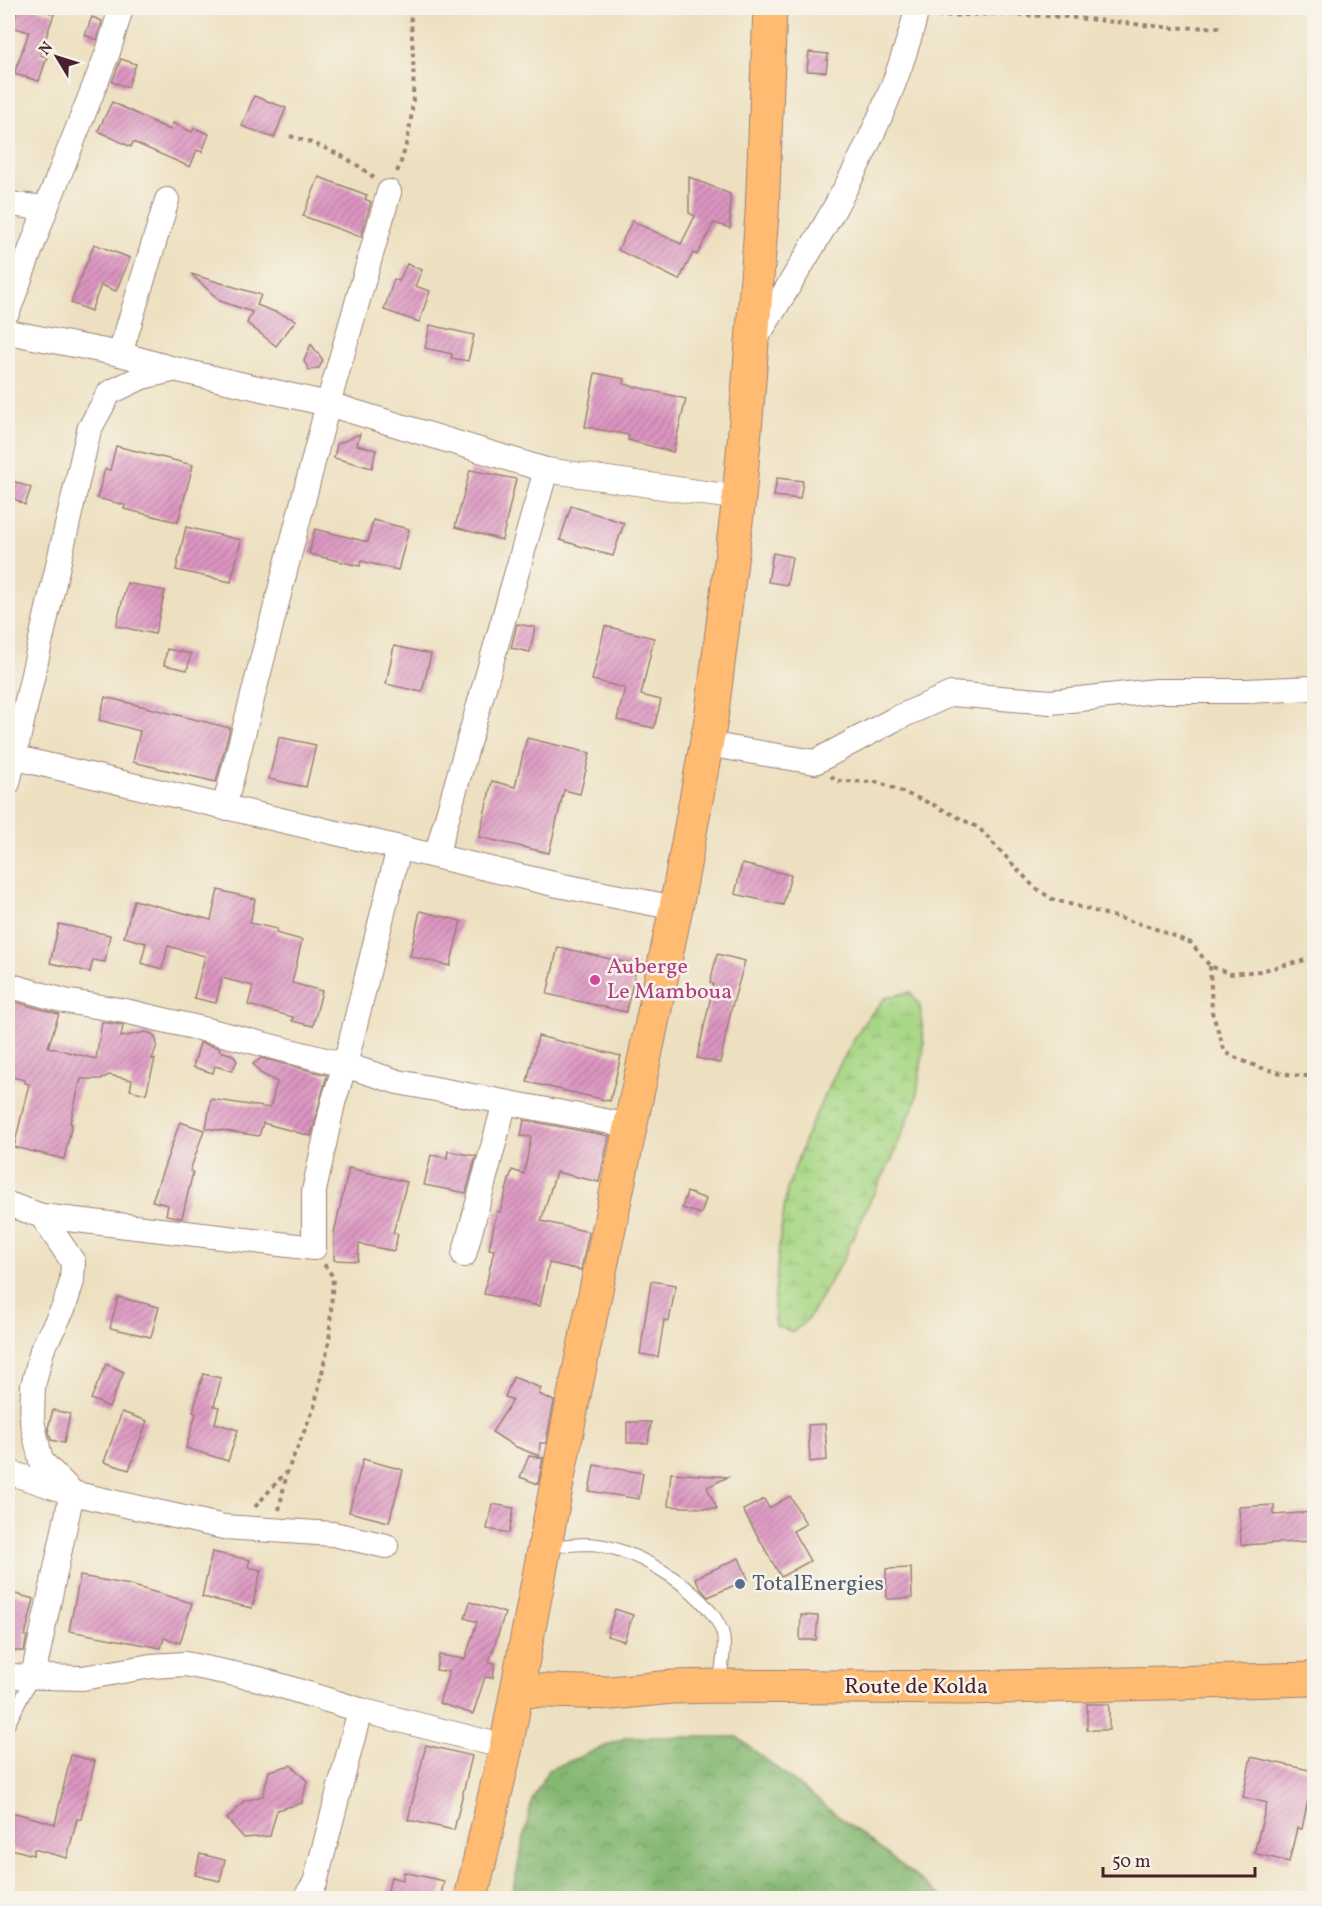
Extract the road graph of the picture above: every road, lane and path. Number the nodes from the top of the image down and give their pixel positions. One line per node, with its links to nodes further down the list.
1 (121, 8): 10 (street)
2 (410, 8): 7 (path)
3 (770, 8): 13 (main road)
4 (915, 16): 5 (path); 13 (street)
5 (1223, 27)
6 (290, 136): 7 (path)
7 (389, 192): 16 (street)
8 (167, 200): 14 (street)
9 (8, 204): 10 (street)
10 (46, 207): 11 (street)
11 (8, 311)
12 (8, 332): 14 (street)
13 (752, 344): 18 (main road)
14 (120, 354): 15 (street)
15 (174, 369): 16 (street); 21 (street)
16 (328, 404): 17 (street); 24 (street)
17 (546, 470): 18 (street); 26 (street)
18 (739, 498): 20 (main road)
19 (1314, 688): 22 (street)
20 (706, 744): 22 (street); 27 (main road)
21 (11, 757): 23 (street); 24 (street)
22 (815, 762): 29 (path)
23 (8, 783)
24 (225, 808): 25 (street)
25 (399, 848): 26 (street); 31 (street)
26 (436, 856): 27 (street)
27 (676, 908): 34 (main road)
28 (1314, 958): 29 (path)
29 (1210, 966): 32 (path)
30 (8, 984): 31 (street)
31 (345, 1065): 33 (street); 37 (street)
32 (1314, 1076)
33 (505, 1102): 34 (street); 38 (street)
34 (632, 1126): 45 (main road)
35 (8, 1204): 36 (street)
36 (42, 1216): 37 (street); 41 (street)
37 (314, 1248): 40 (path)
38 (464, 1255)
39 (8, 1472): 41 (street)
40 (287, 1472): 42 (path); 43 (path)
41 (72, 1493): 42 (street); 47 (street)
42 (224, 1527): 43 (street)
43 (275, 1532): 44 (street)
44 (386, 1546)
45 (546, 1547): 49 (lane); 50 (main road)
46 (8, 1676): 47 (street)
47 (33, 1676): 51 (street); 52 (lane)
48 (1314, 1680): 49 (main road, Route de Kolda)
49 (718, 1686): 50 (main road, Route de Kolda)
50 (517, 1690): 53 (main road)
51 (360, 1710): 53 (street); 54 (street)
52 (8, 1725)
53 (506, 1747): 55 (main road)
54 (305, 1899)
55 (471, 1899)

